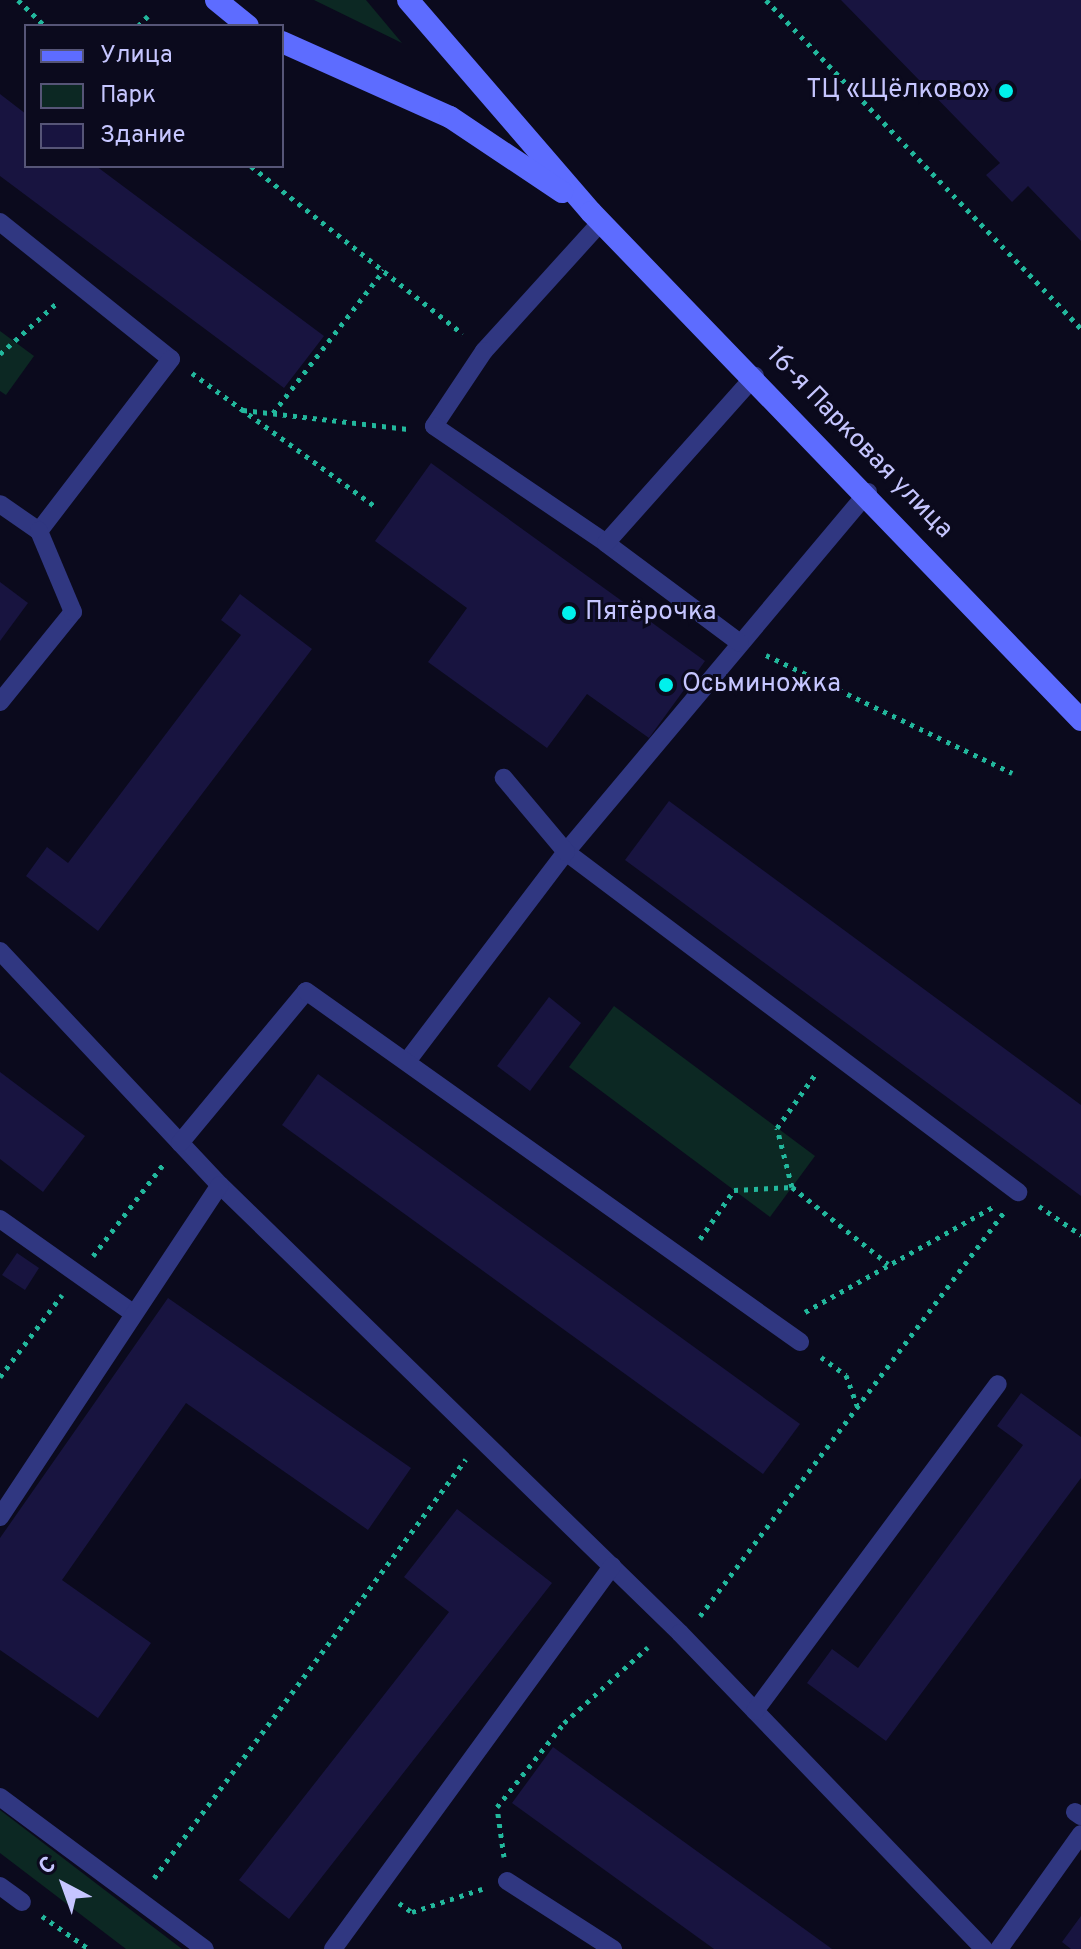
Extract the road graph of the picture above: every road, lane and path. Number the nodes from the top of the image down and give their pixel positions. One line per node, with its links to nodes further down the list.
1 (18, 0): 6 (path)
2 (216, 0): 8 (main road)
3 (408, 0): 11 (main road, 16-я Парковая улица)
4 (766, 0): 15 (path)
5 (148, 16): 7 (path)
6 (43, 24)
7 (140, 24)
8 (246, 24)
9 (284, 43): 11 (main road, 16-я Парковая улица)
10 (254, 168): 13 (path)
11 (596, 217): 16 (lane); 19 (main road, 16-я Парковая улица)
12 (0, 222): 14 (lane)
13 (384, 270): 16 (path); 21 (path)
14 (76, 283): 17 (path); 18 (lane)
15 (1081, 328)
16 (484, 351): 27 (lane)
17 (0, 354)
18 (171, 359): 20 (path); 26 (lane)
19 (755, 376): 23 (main road, 16-я Парковая улица); 27 (lane)
20 (242, 410): 21 (path); 25 (path)
21 (273, 413): 22 (path)
22 (414, 429)
23 (868, 492): 28 (lane); 30 (main road, 16-я Парковая улица)
24 (0, 504): 26 (lane)
25 (376, 507)
26 (39, 531): 29 (lane)
27 (606, 543): 28 (lane)
28 (740, 643): 31 (path); 33 (lane)
29 (0, 702)
30 (1081, 720)
31 (1012, 773)
32 (504, 778): 33 (lane)
33 (566, 852): 35 (lane); 36 (lane)
34 (0, 951): 37 (lane)
35 (831, 1052): 39 (path); 40 (lane)
36 (408, 1060): 37 (lane); 45 (lane)
37 (180, 1143): 38 (lane); 47 (path)
38 (220, 1185): 48 (lane); 54 (lane)
39 (792, 1187): 45 (path); 46 (path)
40 (1018, 1192): 43 (path)
41 (0, 1219): 47 (lane)
42 (967, 1223): 46 (path)
43 (1081, 1235)
44 (985, 1238): 53 (path)
45 (686, 1260): 49 (lane)
46 (888, 1264): 49 (path)
47 (78, 1275): 48 (lane); 51 (path)
48 (133, 1313): 55 (lane)
49 (780, 1328): 50 (lane)
50 (800, 1342): 53 (path)
51 (0, 1377)
52 (998, 1384): 59 (lane)
53 (857, 1405): 57 (path)
54 (481, 1439): 56 (lane); 65 (path)
55 (0, 1517)
56 (612, 1566): 59 (lane); 64 (lane)
57 (697, 1620)
58 (648, 1647): 62 (path)
59 (755, 1711): 71 (lane)
60 (0, 1797): 65 (lane)
61 (1081, 1834): 72 (lane)
62 (507, 1881): 64 (path); 70 (lane)
63 (0, 1886): 66 (lane)
64 (379, 1888): 69 (lane)
65 (138, 1900): 68 (lane)
66 (22, 1902): 67 (path)
67 (89, 1949)
68 (205, 1949)
69 (333, 1949)
70 (613, 1949)
71 (984, 1949)
72 (999, 1949)

